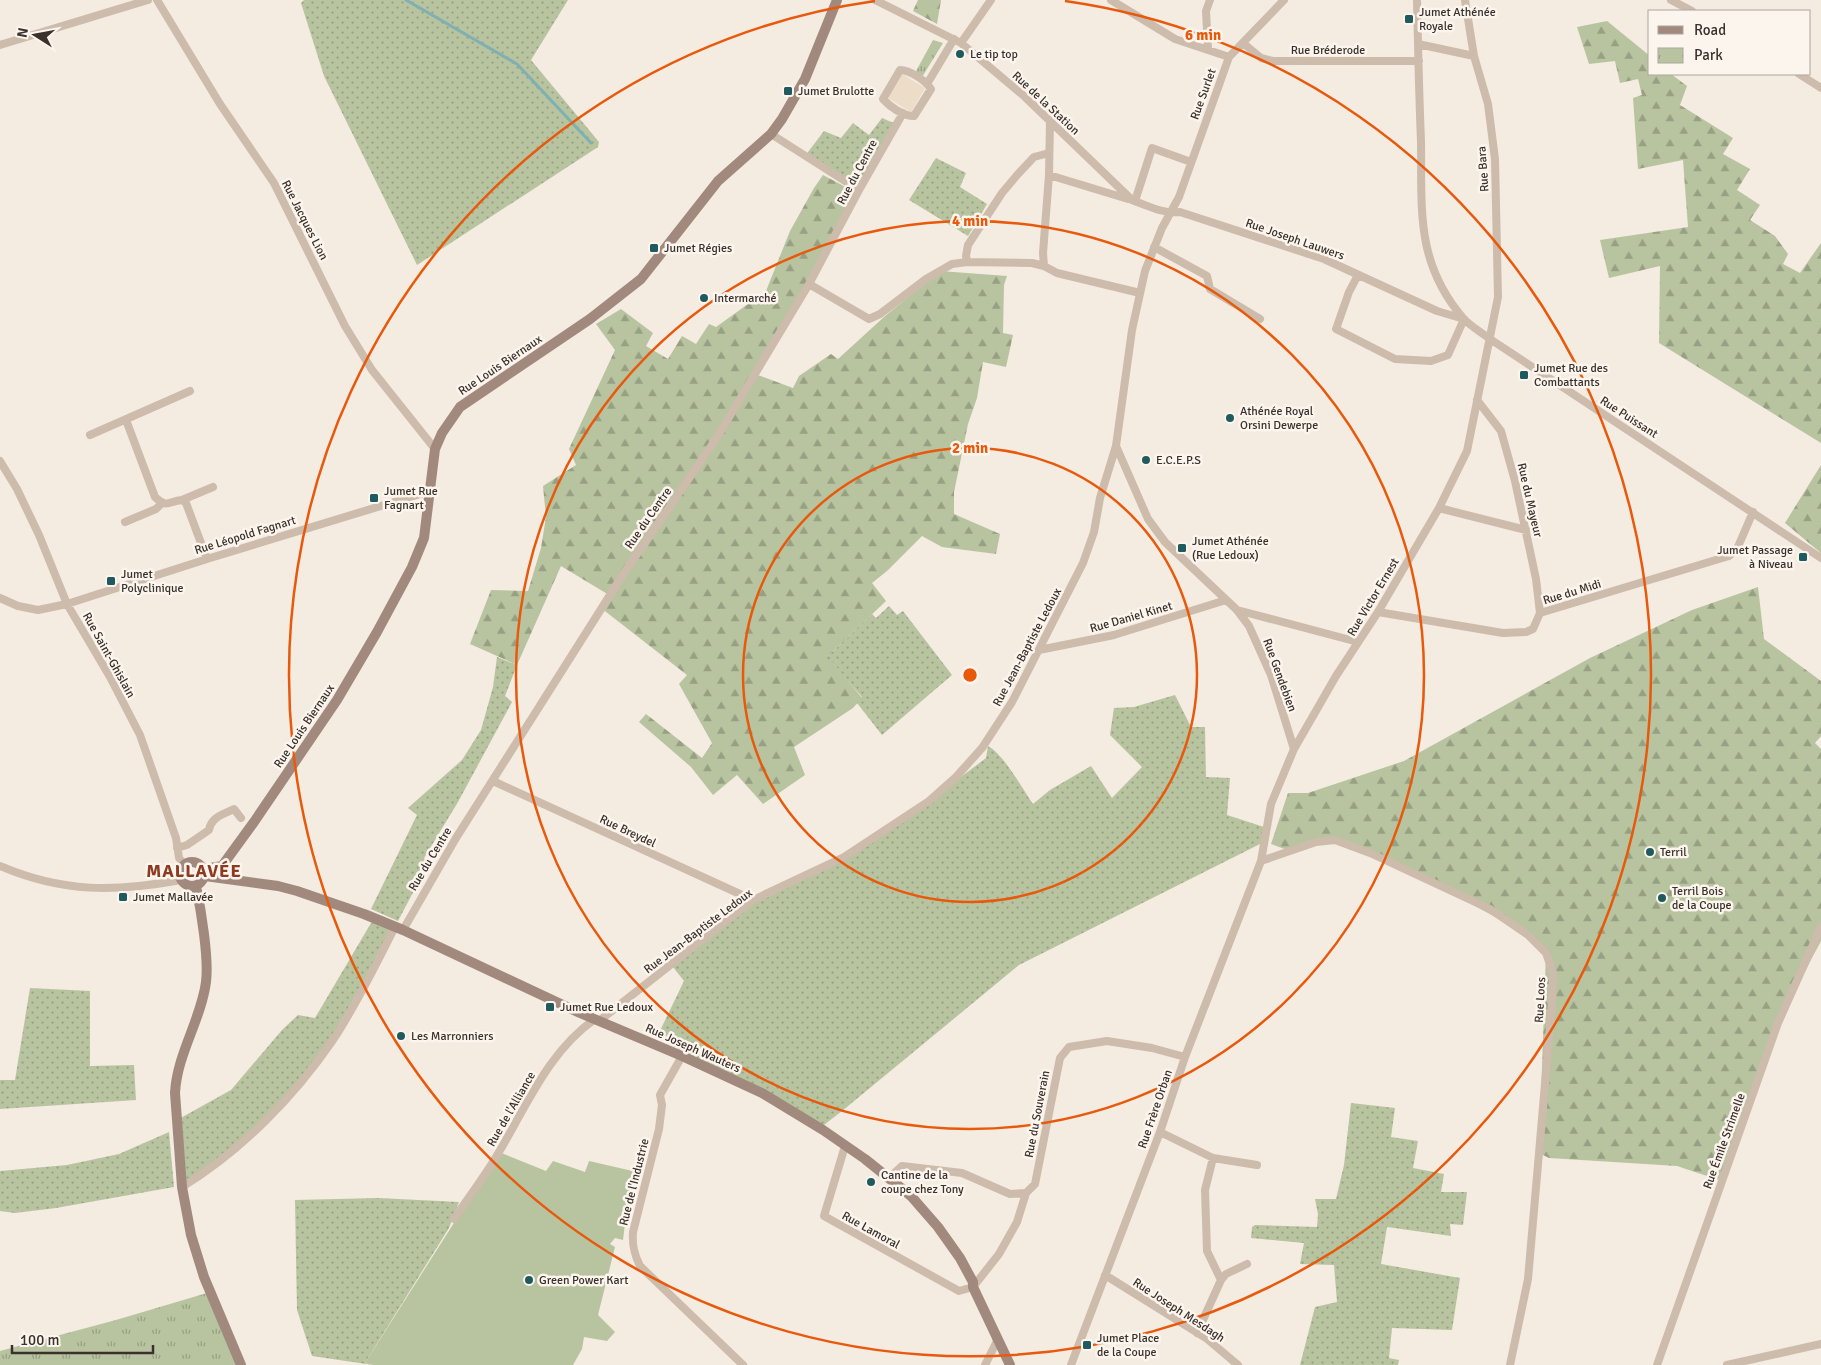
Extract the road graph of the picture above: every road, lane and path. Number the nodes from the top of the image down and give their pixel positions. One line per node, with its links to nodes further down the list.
1 (148, 0): 16 (street)
2 (156, 0): 47 (street, Rue Jacques Lion)
3 (837, 0): 26 (street, Rue Louis Biernaux)
4 (875, 0): 13 (street, Rue de la Station)
5 (991, 0): 13 (street)
6 (1111, 0): 17 (street)
7 (1210, 0): 17 (street)
8 (1284, 0): 14 (street, Rue Surlet)
9 (1418, 0): 15 (street, Rue Puissant)
10 (1465, 0): 19 (street, Rue Bara)
11 (1671, 0): 12 (street)
12 (1690, 10)
13 (958, 41): 22 (street); 25 (street, Rue de la Station)
14 (1243, 43): 18 (street, Rue Surlet); 20 (street, Rue Bréderode)
15 (1418, 44): 19 (street); 20 (street, Rue Puissant)
16 (0, 45)
17 (1208, 50): 18 (street)
18 (1228, 56): 28 (street, Rue Surlet)
19 (1474, 56): 41 (street, Rue Bara)
20 (1419, 61): 40 (street, Rue Puissant)
21 (1801, 75): 23 (street)
22 (927, 84): 24 (street); 24 (street)
23 (1821, 88)
24 (903, 113): 30 (street, Rue du Centre)
25 (1050, 121): 27 (street); 31 (street, Rue de la Station)
26 (771, 134): 30 (street); 47 (street, Rue Louis Biernaux)
27 (1049, 153): 29 (street); 34 (street)
28 (1191, 162): 31 (street); 32 (street, Rue Surlet)
29 (1049, 175): 31 (street); 35 (street)
30 (859, 190): 37 (street, Rue du Centre)
31 (1134, 201): 32 (street, Rue de la Station)
32 (1171, 213): 33 (street, Rue Jean-Baptiste Ledoux); 36 (street, Rue Joseph Lauwers)
33 (1154, 247): 38 (street, Rue Jean-Baptiste Ledoux); 39 (street)
34 (967, 262): 35 (street); 37 (street)
35 (1044, 266): 38 (street)
36 (1358, 275): 40 (street, Rue Joseph Lauwers); 40 (street)
37 (809, 284): 68 (street, Rue du Centre)
38 (1140, 293): 46 (street, Rue Jean-Baptiste Ledoux)
39 (1260, 319)
40 (1464, 319): 41 (street, Rue Puissant)
41 (1490, 339): 43 (street, Rue Victor Ernest); 54 (street, Rue Puissant)
42 (190, 391): 44 (street)
43 (1477, 400): 53 (street, Rue Victor Ernest); 56 (street, Rue du Mayeur)
44 (126, 420): 45 (street); 52 (street)
45 (90, 435)
46 (1116, 446): 60 (street, Rue Gendebien); 66 (street, Rue Jean-Baptiste Ledoux)
47 (435, 450): 50 (street, Rue Louis Biernaux)
48 (0, 461): 61 (street, Rue Saint-Ghislain)
49 (212, 487): 51 (street)
50 (430, 491): 57 (street, Rue Léopold Fagnart); 74 (street, Rue Louis Biernaux)
51 (182, 500): 52 (street); 57 (street)
52 (162, 503): 55 (street)
53 (1439, 508): 56 (street); 63 (street, Rue Victor Ernest)
54 (1753, 512): 58 (street, Rue Puissant); 64 (street, Rue du Midi)
55 (126, 522)
56 (1526, 530): 64 (street, Rue du Mayeur)
57 (207, 558): 61 (street, Rue Léopold Fagnart)
58 (1821, 558)
59 (0, 598): 61 (street, Rue Léopold Fagnart)
60 (1226, 600): 62 (street, Rue Gendebien); 66 (street, Rue Daniel Kinet)
61 (67, 604): 70 (street, Rue Saint-Ghislain)
62 (1237, 610): 65 (street); 67 (street, Rue Gendebien)
63 (1378, 612): 64 (street, Rue du Midi); 65 (street, Rue Victor Ernest)
64 (1540, 614)
65 (1358, 642): 67 (street, Rue Victor Ernest)
66 (1039, 650): 77 (street, Rue Jean-Baptiste Ledoux)
67 (1294, 749): 71 (street, Rue Victor Ernest)
68 (492, 781): 77 (street, Rue Breydel); 79 (street, Rue du Centre)
69 (241, 818): 70 (street)
70 (177, 848): 72 (street, Rue Saint-Ghislain)
71 (1261, 861): 82 (street, Rue Frère Orban); 104 (street, Rue Loos)
72 (184, 864): 74 (street); 75 (street)
73 (0, 868): 75 (street)
74 (204, 872): 76 (street); 79 (street, Rue Joseph Wauters)
75 (182, 880): 76 (street)
76 (196, 886): 88 (street)
77 (753, 900): 80 (street, Rue Jean-Baptiste Ledoux)
78 (1821, 927): 105 (street, Rue Émile Strimelle)
79 (399, 928): 80 (street, Rue Joseph Wauters); 88 (street, Rue du Centre)
80 (597, 1020): 81 (street, Rue Joseph Wauters); 90 (street, Rue de l'Alliance)
81 (682, 1056): 84 (street, Rue Joseph Wauters); 99 (street, Rue de l'Industrie)
82 (1185, 1057): 83 (street, Rue Frère Orban); 89 (street, Rue du Souverain)
83 (1160, 1132): 85 (street); 92 (street, Rue Frère Orban)
84 (845, 1146): 87 (street, Rue Joseph Wauters); 94 (street, Rue Lamoral)
85 (1213, 1158): 86 (street); 93 (street)
86 (1257, 1165)
87 (889, 1178): 89 (street); 94 (street, Rue Joseph Wauters)
88 (182, 1187): 98 (street)
89 (1026, 1193): 94 (street, Rue du Souverain)
90 (454, 1219)
91 (1247, 1264): 93 (street)
92 (1105, 1275): 95 (street, Rue Joseph Mesdagh); 102 (street, Rue Frère Orban)
93 (1221, 1280): 95 (street)
94 (973, 1287): 96 (street, Rue Joseph Wauters)
95 (1197, 1333): 103 (street, Rue Joseph Mesdagh)
96 (996, 1337): 100 (street); 101 (street, Rue Joseph Wauters)
97 (1821, 1344): 106 (street)
98 (241, 1365)
99 (743, 1365)
100 (985, 1365)
101 (1010, 1365)
102 (1071, 1365)
103 (1238, 1365)
104 (1510, 1365)
105 (1657, 1365)
106 (1727, 1365)

